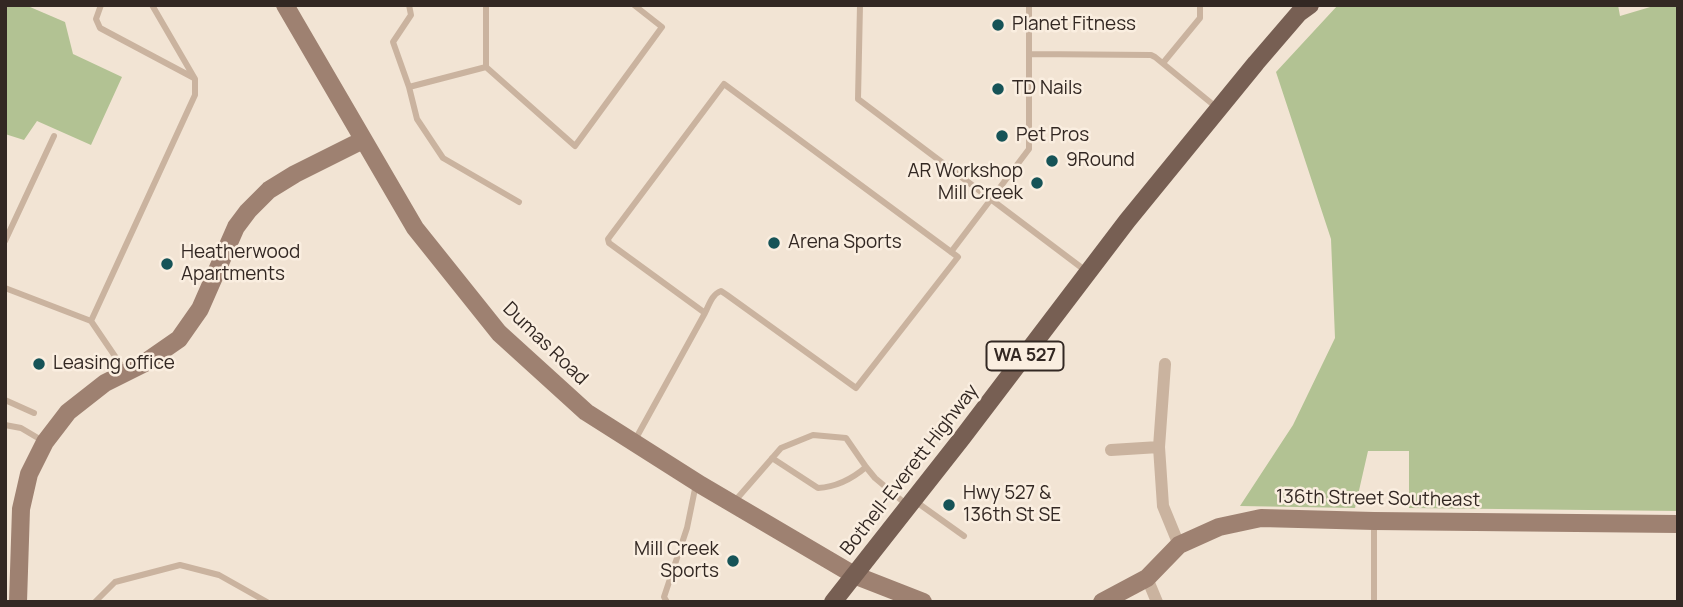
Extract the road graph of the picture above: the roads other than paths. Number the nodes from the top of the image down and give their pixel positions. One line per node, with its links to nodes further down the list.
1 (101, 5): 14 (lane)
2 (152, 5): 14 (lane)
3 (285, 5): 18 (street, Dumas Road)
4 (409, 5): 15 (lane)
5 (486, 5): 13 (lane)
6 (634, 5): 13 (lane)
7 (860, 5): 19 (lane)
8 (1029, 5): 11 (lane)
9 (1200, 5): 12 (lane)
10 (1310, 5): 16 (main road, Bothell-Everett Highway / WA 527)
11 (1030, 54): 12 (lane); 19 (lane)
12 (1163, 63): 16 (lane)
13 (486, 66): 15 (lane)
14 (195, 79): 26 (lane)
15 (409, 87): 20 (lane)
16 (1218, 109): 23 (main road, Bothell-Everett Highway / WA 527)
17 (54, 136): 21 (lane)
18 (363, 140): 28 (street); 33 (street, Dumas Road)
19 (991, 198): 22 (lane); 23 (lane)
20 (519, 202)
21 (5, 241)
22 (951, 251): 25 (lane); 25 (lane)
23 (1089, 274): 40 (main road, Bothell-Everett Highway / WA 527)
24 (5, 288): 26 (lane)
25 (705, 313): 33 (lane)
26 (91, 321): 28 (lane)
27 (1165, 365): 34 (street)
28 (127, 372): 32 (street)
29 (5, 400): 30 (lane)
30 (34, 413)
31 (5, 425): 32 (lane)
32 (45, 442): 47 (street)
33 (634, 442): 38 (street, Dumas Road)
34 (1158, 447): 35 (street); 44 (street)
35 (1111, 450)
36 (772, 458): 37 (lane); 37 (lane); 39 (lane)
37 (866, 467): 40 (lane)
38 (696, 482): 39 (street, Dumas Road); 50 (lane)
39 (733, 503): 45 (street, Dumas Road)
40 (911, 503): 43 (lane); 45 (main road, Bothell-Everett Highway / WA 527)
41 (1374, 521): 42 (street, 136th Street Southeast); 44 (street, 136th Street Southeast); 55 (lane)
42 (1678, 524)
43 (964, 536)
44 (1179, 545): 46 (street, 136th Street Southeast)
45 (854, 575): 51 (main road, Bothell-Everett Highway / WA 527); 52 (street)
46 (1147, 578): 53 (street, 136th Street Southeast); 54 (street)
47 (18, 602)
48 (95, 602): 49 (lane)
49 (267, 602)
50 (667, 602)
51 (833, 602)
52 (923, 602)
53 (1102, 602)
54 (1157, 602)
55 (1374, 602)

